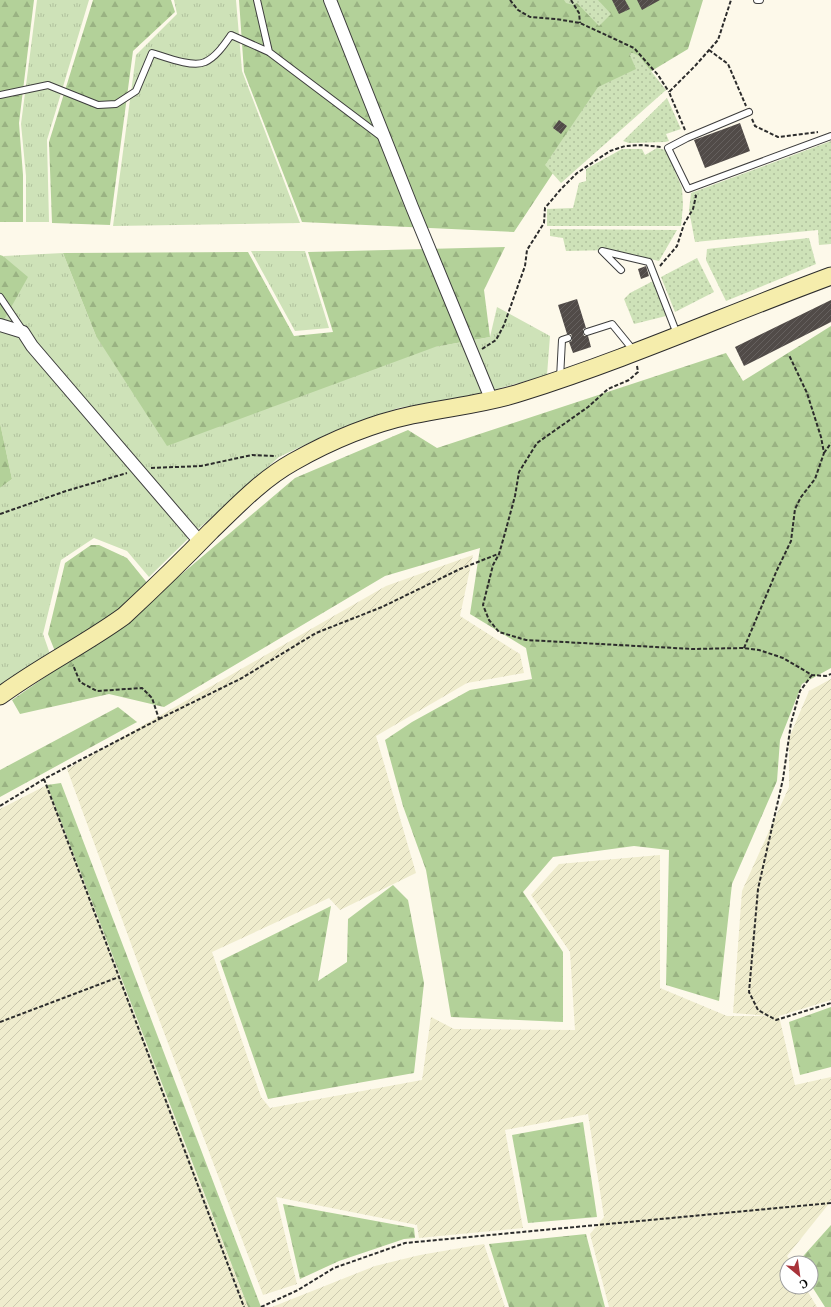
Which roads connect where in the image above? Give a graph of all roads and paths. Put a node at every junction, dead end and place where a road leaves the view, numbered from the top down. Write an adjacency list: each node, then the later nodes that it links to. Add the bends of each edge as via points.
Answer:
1 (257, 0): 10 (lane)
2 (330, 0): 17 (street)
3 (510, 0): 8 (path, via 518,10 530,17)
4 (571, 0): 8 (path, via 580,13)
5 (731, 0): 9 (path, via 718,40)
6 (757, 0): 7 (lane)
7 (760, 0)
8 (580, 23): 11 (path, via 634,48)
9 (709, 50): 11 (path); 13 (path, via 728,64)
10 (269, 52): 12 (lane, via 231,35 216,54 204,63 186,63 152,53 136,91 116,104 98,105 48,85); 17 (lane)
11 (669, 92): 16 (path)
12 (0, 95)
13 (749, 112): 14 (path, via 755,126 778,137); 16 (lane)
14 (824, 132)
15 (831, 136): 19 (lane)
16 (687, 138): 18 (lane)
17 (386, 140): 29 (street)
18 (668, 148): 19 (lane); 29 (path, via 641,145 625,146 610,151 577,173 561,189 545,208 544,223 527,250 525,266 496,340)
19 (688, 189): 21 (path, via 696,196 693,209 684,224 677,246)
20 (621, 270): 21 (lane, via 602,251 649,262)
21 (653, 273): 27 (lane)
22 (831, 276): 27 (street)
23 (0, 297): 25 (lane)
24 (0, 325): 25 (street)
25 (23, 332): 36 (street, via 32,346)
26 (587, 332): 30 (lane, via 612,324)
27 (677, 336): 30 (street)
28 (568, 338): 32 (lane, via 562,340)
29 (472, 353): 33 (street)
30 (636, 353): 32 (street); 37 (path, via 638,372 630,380 608,389 588,407 537,443 519,472)
31 (790, 355): 35 (path, via 807,393)
32 (559, 380): 33 (street)
33 (492, 401): 36 (street, via 411,415 381,423 321,447 272,476 238,504)
34 (831, 443): 35 (path)
35 (824, 453): 38 (path, via 815,479 795,509 791,541 776,570)
36 (200, 542): 39 (street, via 124,616)
37 (499, 554): 38 (path, via 493,565 483,605 489,620 499,632 526,640 693,649); 43 (path, via 460,569 382,607 316,633 242,678)
38 (744, 648): 41 (path, via 783,658)
39 (68, 652): 42 (street); 43 (path, via 80,682 97,691 142,688 152,698)
40 (831, 674): 41 (path)
41 (812, 675): 47 (path, via 800,691 791,723 783,779 758,889 749,992 758,1010 776,1020)
42 (0, 696)
43 (159, 719): 44 (path)
44 (44, 779): 45 (path); 46 (path)
45 (0, 806)
46 (119, 977): 48 (path); 50 (path)
47 (831, 1003)
48 (0, 1022)
49 (831, 1203): 51 (path, via 405,1244 334,1268 298,1290)
50 (244, 1307)
51 (261, 1307)

